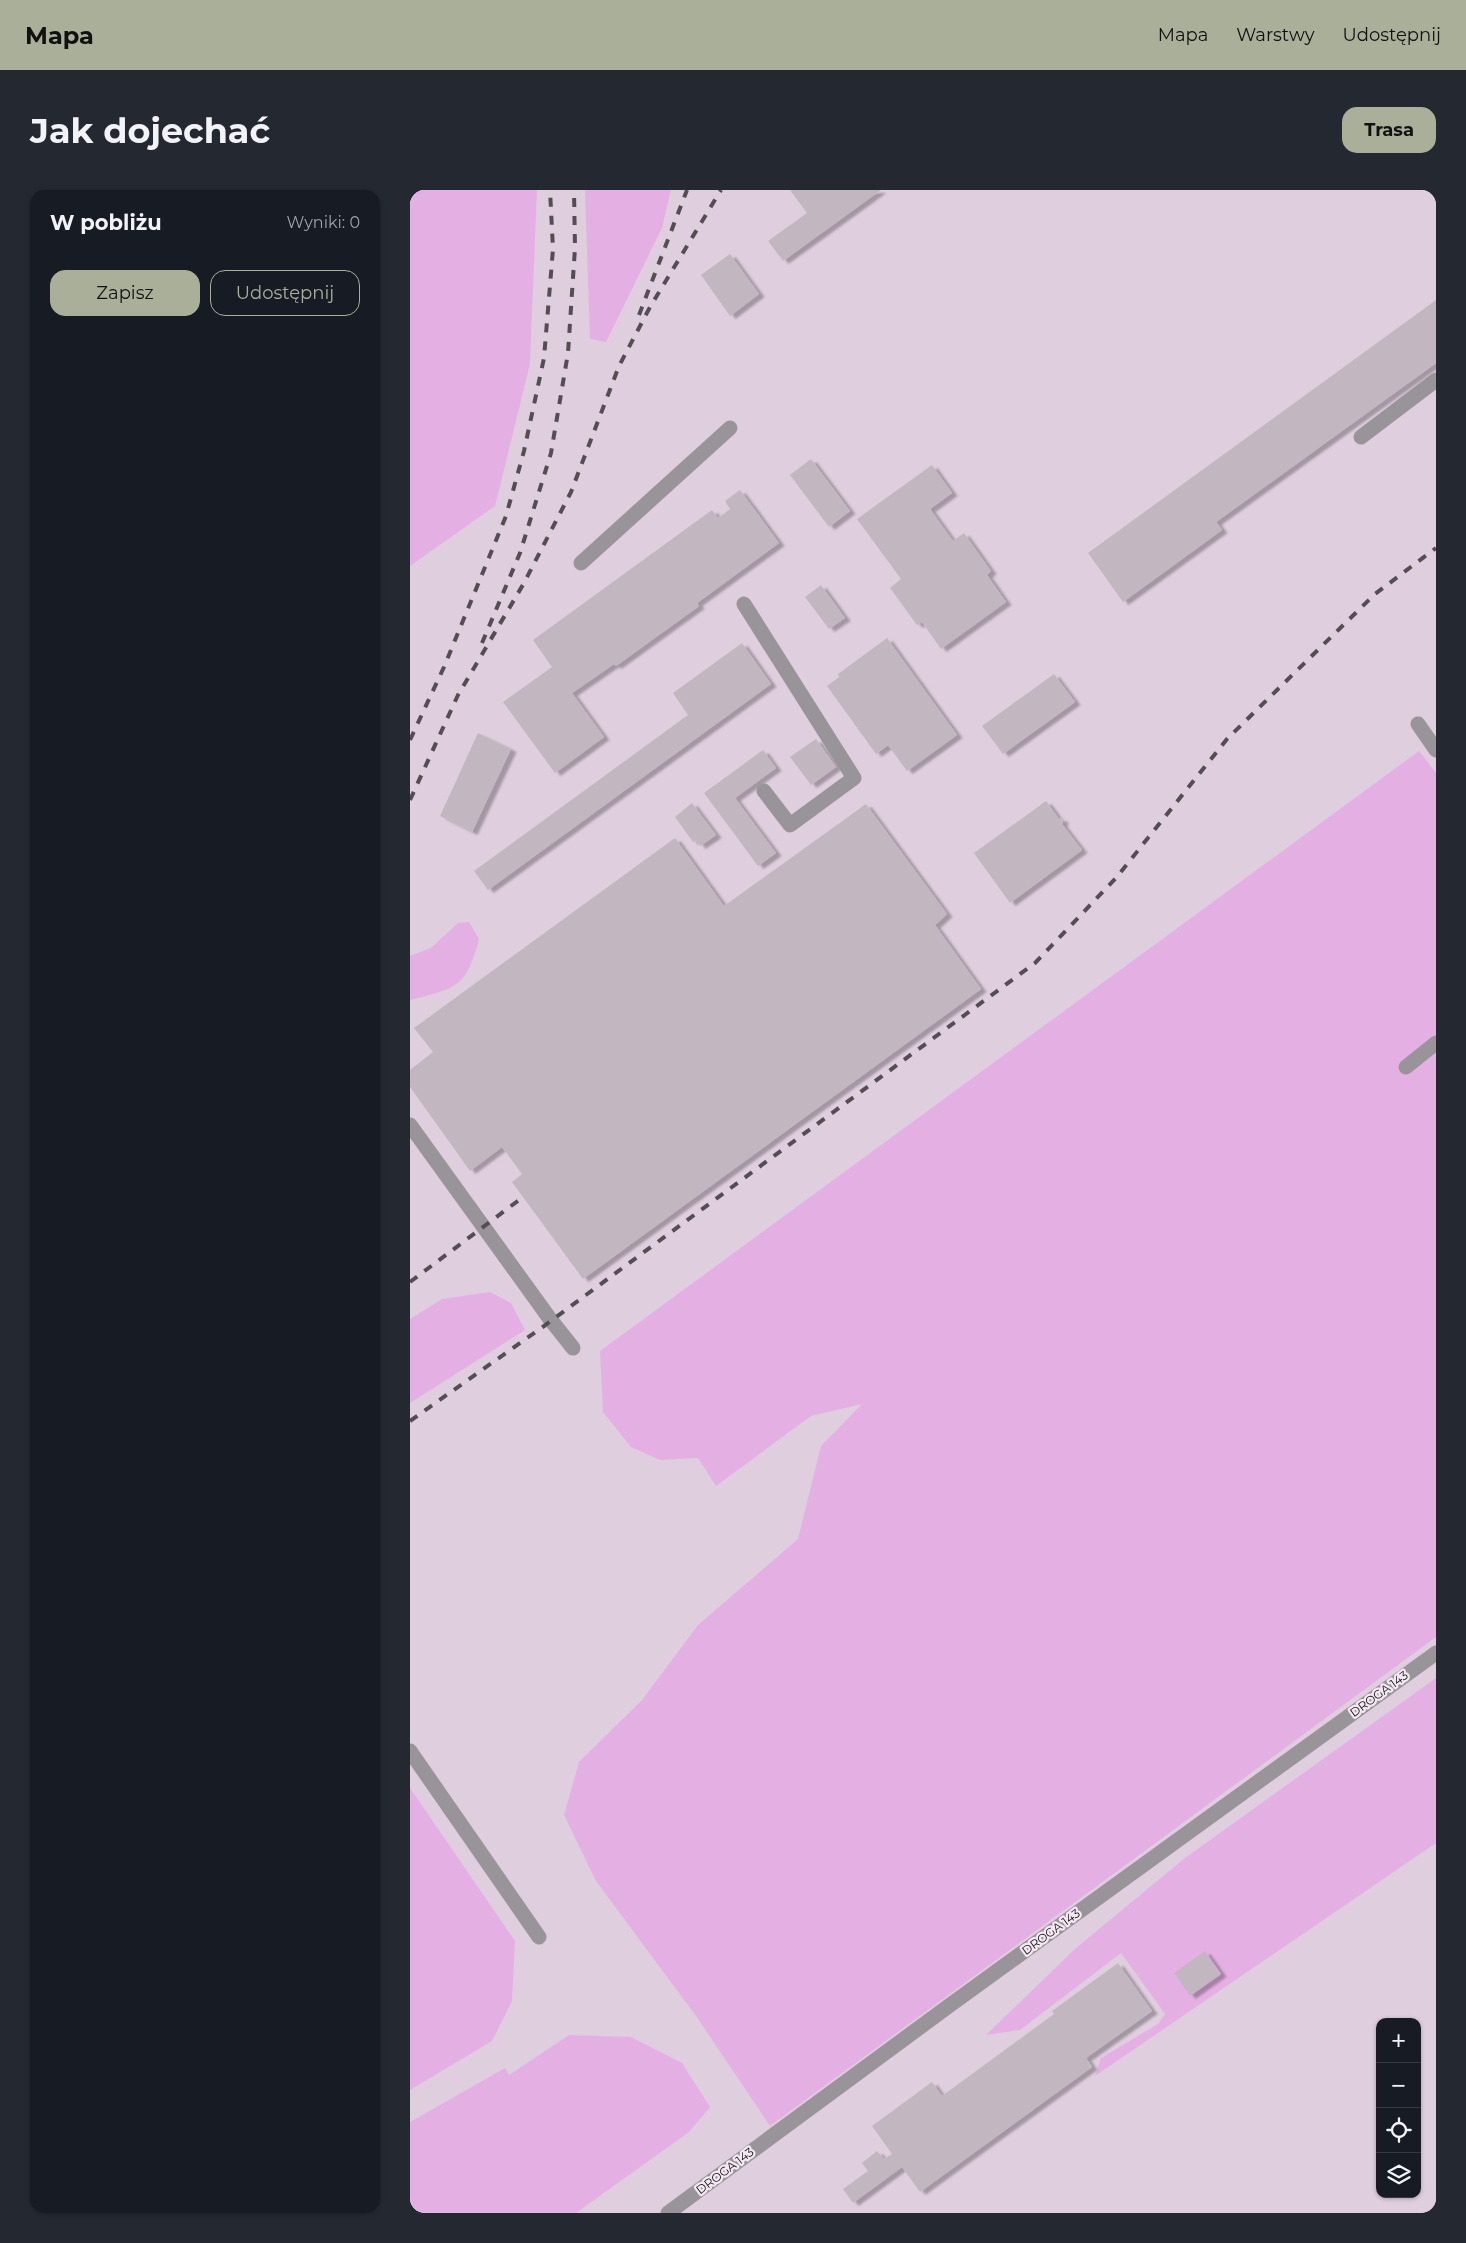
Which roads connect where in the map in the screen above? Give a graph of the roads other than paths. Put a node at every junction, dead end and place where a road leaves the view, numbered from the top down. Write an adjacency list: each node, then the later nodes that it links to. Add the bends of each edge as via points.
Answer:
1 (1436, 380): 3 (lane)
2 (730, 428): 4 (lane)
3 (1361, 437)
4 (581, 563)
5 (744, 604): 8 (lane, via 854,778 790,825)
6 (1418, 724): 7 (lane)
7 (1436, 750)
8 (764, 790)
9 (1436, 1043): 10 (lane)
10 (1406, 1067)
11 (410, 1126): 12 (lane)
12 (573, 1348)
13 (1436, 1653): 16 (lane, DROGA 143)
14 (410, 1751): 15 (lane)
15 (539, 1938)
16 (668, 2213)

